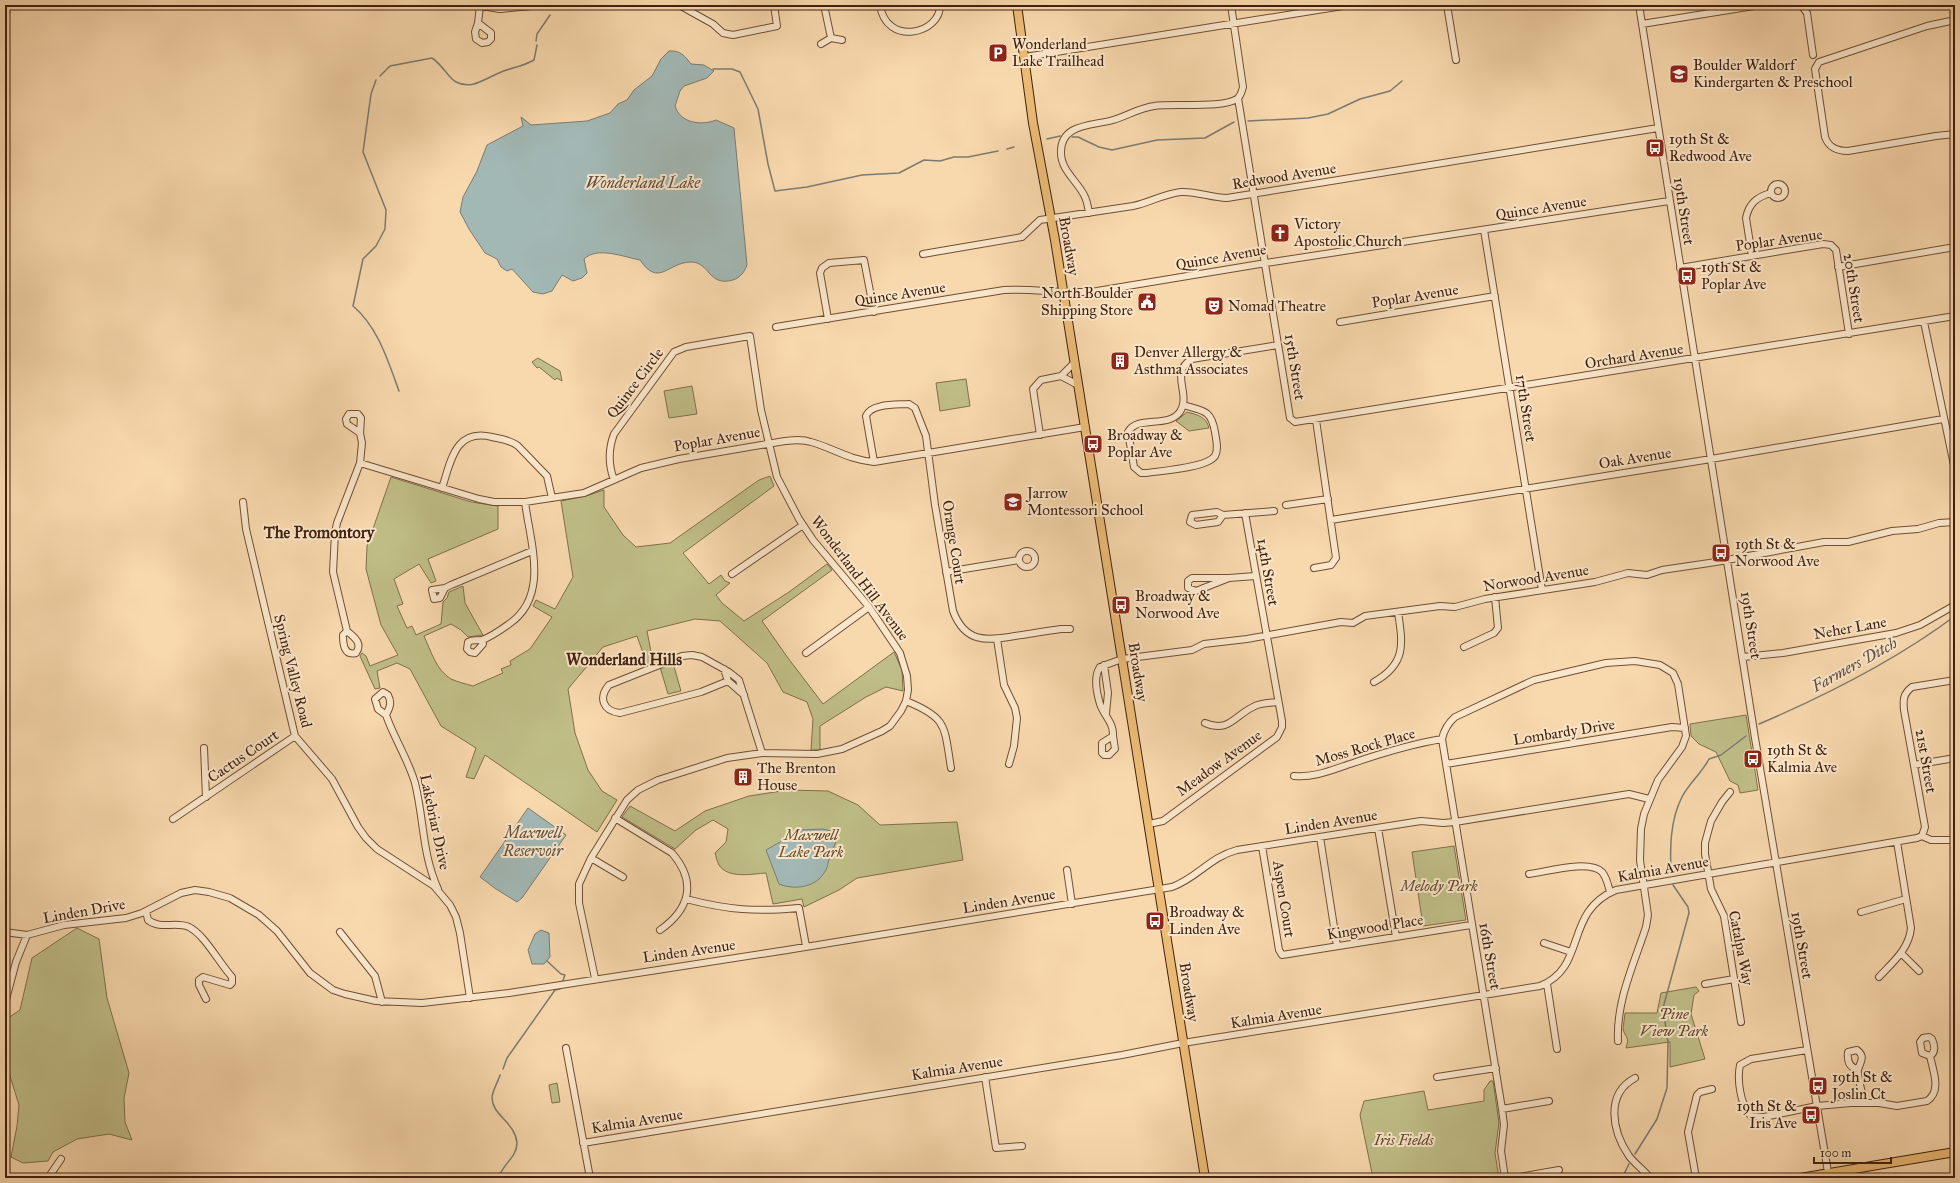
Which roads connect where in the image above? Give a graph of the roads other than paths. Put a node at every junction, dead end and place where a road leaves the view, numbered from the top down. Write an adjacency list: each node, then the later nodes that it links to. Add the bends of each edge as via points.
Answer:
1 (542, 5): 14 (street, via 500,9)
2 (679, 5): 3 (street, via 713,24 723,33 733,34 777,26)
3 (774, 5)
4 (824, 5): 19 (street)
5 (880, 5): 6 (street, via 881,14 888,25 899,31 926,28 938,17)
6 (940, 5)
7 (1016, 5): 23 (main road, Broadway)
8 (1231, 5): 17 (street, 15th Street)
9 (1349, 5): 17 (street)
10 (1447, 5): 24 (street)
11 (1639, 5): 18 (street, 19th Street)
12 (1760, 5): 18 (street)
13 (1801, 5): 22 (street, via 1807,13)
14 (478, 6): 16 (street)
15 (1955, 20): 27 (street, via 1824,61 1815,69 1826,137 1830,146 1840,151)
16 (478, 23)
17 (1234, 23): 23 (street); 25 (street, 15th Street, via 1243,87)
18 (1642, 24): 26 (street, 19th Street)
19 (831, 38): 20 (street); 21 (street)
20 (842, 40)
21 (821, 44)
22 (1813, 55)
23 (1025, 57): 32 (main road, Broadway, via 1033,123)
24 (1456, 60)
25 (1238, 98): 29 (street, 15th Street); 31 (street, via 1230,102 1197,106 1153,106 1114,120 1073,129 1063,140 1062,160 1084,195)
26 (1658, 128): 29 (street, Redwood Avenue); 30 (street, 19th Street)
27 (1955, 134)
28 (1771, 193): 37 (street, via 1756,199 1747,212)
29 (1254, 194): 31 (street, Redwood Avenue, via 1227,198 1180,192 1137,205); 38 (street, 15th Street)
30 (1669, 201): 33 (street, Quince Avenue); 40 (street, 19th Street)
31 (1089, 213): 32 (street, Redwood Avenue)
32 (1050, 219): 36 (street, Redwood Avenue, via 1036,223 1022,237); 41 (main road, Broadway)
33 (1484, 230): 38 (street, Quince Avenue); 42 (street, 17th Street)
34 (1834, 247): 37 (street, Poplar Avenue, via 1823,244); 39 (street, 20th Street)
35 (1955, 247): 39 (street)
36 (923, 254)
37 (1752, 256): 40 (street, Poplar Avenue)
38 (1266, 263): 41 (street, Quince Avenue, via 1097,291); 51 (street, 15th Street)
39 (1838, 267): 49 (street, 20th Street)
40 (1680, 268): 52 (street, 19th Street)
41 (1062, 291): 43 (street, Quince Avenue, via 1004,290); 53 (main road, Broadway)
42 (1495, 296): 46 (street, Poplar Avenue); 56 (street, 17th Street)
43 (874, 312): 45 (street, Quince Avenue); 45 (street, via 864,260 828,263 820,273)
44 (1955, 316): 47 (street, Orchard Avenue)
45 (828, 319): 48 (street, Quince Avenue)
46 (1340, 322)
47 (1924, 322): 49 (street, Orchard Avenue); 58 (street)
48 (776, 327)
49 (1849, 334): 52 (street, Orchard Avenue)
50 (750, 336): 63 (street, Wonderland Hill Avenue); 69 (street, Quince Circle, via 686,347 670,356 614,434 610,444 609,462)
51 (1278, 345): 57 (street, via 1186,362 1181,375); 59 (street, 15th Street, via 1290,418 1296,422)
52 (1695, 359): 56 (street, Orchard Avenue); 65 (street, 19th Street)
53 (1074, 363): 54 (street); 55 (main road, Broadway)
54 (1061, 376): 55 (street); 62 (street, via 1041,380 1033,389)
55 (1078, 386): 60 (main road, Broadway)
56 (1510, 389): 59 (street, Orchard Avenue); 71 (street, 17th Street)
57 (1183, 405): 57 (street, via 1206,412 1213,420 1217,445 1215,455 1206,463 1141,473 1134,467 1128,435 1131,427 1171,419 1180,412)
58 (1943, 419): 65 (street, Oak Avenue); 68 (street)
59 (1316, 420): 73 (street, 15th Street)
60 (1084, 427): 62 (street, Poplar Avenue); 105 (main road, Broadway)
61 (360, 433): 67 (street)
62 (1040, 435): 64 (street, Poplar Avenue)
63 (769, 444): 66 (street, Poplar Avenue, via 800,440 850,458); 69 (street, Poplar Avenue, via 679,459 641,468); 82 (street, Wonderland Hill Avenue, via 777,477)
64 (929, 454): 66 (street, Poplar Avenue); 66 (street, Orange Court, via 926,436 915,408 909,404 873,408 866,416); 87 (street, Orange Court)
65 (1711, 459): 71 (street, Oak Avenue); 85 (street, 19th Street)
66 (874, 462)
67 (360, 463): 70 (street, Poplar Avenue); 98 (street, via 335,533 333,572)
68 (1955, 470)
69 (614, 480): 72 (street, Poplar Avenue, via 584,493)
70 (442, 488): 72 (street, via 458,445 472,436 483,435 518,446 547,476); 75 (street, Poplar Avenue, via 494,502)
71 (1525, 489): 80 (street, Oak Avenue); 92 (street, 17th Street)
72 (552, 498): 75 (street, Poplar Avenue)
73 (1328, 499): 76 (street); 80 (street, 15th Street)
74 (243, 502): 118 (street, Spring Valley Road, via 246,529)
75 (525, 502): 83 (street)
76 (1286, 505)
77 (1274, 511): 78 (street)
78 (1245, 513): 79 (street); 89 (street, 14th Street)
79 (1223, 515): 79 (street, via 1218,522 1196,525 1190,522 1190,518 1196,514 1217,512)
80 (1331, 520): 86 (street, 15th Street, via 1335,562 1332,565)
81 (1955, 522): 85 (street, Norwood Avenue, via 1892,531 1848,542 1824,542)
82 (803, 525): 88 (street); 95 (street, Wonderland Hill Avenue)
83 (532, 551): 91 (street); 101 (street, via 535,572 528,602 516,618)
84 (1019, 560): 87 (street)
85 (1727, 560): 92 (street, Norwood Avenue, via 1662,570 1647,575 1628,573 1595,582); 104 (street, 19th Street)
86 (1314, 568)
87 (946, 572): 100 (street, Orange Court, via 956,620 965,631 983,639)
88 (732, 574)
89 (1255, 576): 90 (street); 99 (street, 14th Street)
90 (1229, 578): 90 (street, via 1196,591 1188,588 1188,581 1192,578)
91 (445, 588)
92 (1542, 590): 93 (street, Norwood Avenue)
93 (1495, 597): 96 (street, Norwood Avenue, via 1455,607 1440,606); 102 (street, via 1498,628 1494,633)
94 (1955, 605): 104 (street, Neher Lane, via 1920,625 1896,633 1783,653)
95 (869, 607): 103 (street); 112 (street, Wonderland Hill Avenue, via 900,653 905,666 908,690)
96 (1398, 612): 99 (street, Norwood Avenue, via 1365,616 1353,623 1341,622); 110 (street, via 1402,640 1399,657 1390,671)
97 (1070, 629): 100 (street)
98 (347, 630)
99 (1266, 635): 105 (street, Norwood Avenue, via 1204,644 1192,650); 113 (street, Meadow Avenue)
100 (997, 639): 124 (street, via 1004,685 1017,718)
101 (482, 640)
102 (1464, 647)
103 (806, 652)
104 (1743, 657): 143 (street, 19th Street)
105 (1122, 659): 106 (street, Norwood Avenue); 135 (main road, Broadway)
106 (1104, 665): 114 (street, via 1108,693); 114 (street, via 1100,667 1096,676 1100,705)
107 (724, 669): 109 (street); 109 (street, via 702,657 682,656 609,685 603,692 603,698 608,710 620,713 702,692); 111 (street, via 739,680)
108 (1955, 680): 126 (street, 21st Street, via 1912,687 1903,699)
109 (728, 681): 111 (street)
110 (1374, 682)
111 (744, 695): 122 (street)
112 (906, 701): 122 (street, Wonderland Hill Avenue, via 890,726 842,749 817,754); 127 (street, via 928,710 941,722)
113 (1278, 702): 116 (street, via 1254,706 1228,725 1215,728); 135 (street, Meadow Avenue, via 1282,727 1277,737 1163,821)
114 (1106, 714): 119 (street, via 1112,726)
115 (386, 715): 150 (street, Lakebriar Drive, via 411,771 427,860)
116 (1205, 723)
117 (1685, 728): 120 (street, via 1678,684 1673,673 1660,665 1626,661 1606,663 1534,680 1455,718 1446,727); 125 (street, Lombardy Drive); 131 (street, via 1686,736 1682,747 1658,780)
118 (295, 736): 130 (street, Cactus Court); 150 (street, Spring Valley Road, via 332,779 366,838 377,849)
119 (1113, 736)
120 (1442, 739): 125 (street, 16th Street); 128 (street, Moss Rock Place, via 1384,753 1320,774)
121 (204, 748): 130 (street, Cactus Court)
122 (762, 753): 132 (street, Wonderland Hill Avenue, via 727,758 648,784 627,800)
123 (1955, 758): 126 (street)
124 (1009, 764)
125 (1446, 764): 134 (street, 16th Street)
126 (1914, 764): 137 (street, 21st Street, via 1925,827)
127 (951, 768)
128 (1294, 776)
129 (1730, 792): 146 (street, Catalpa Way, via 1716,810 1707,832 1705,854)
130 (206, 797): 133 (street, Cactus Court)
131 (1649, 799): 134 (street, Linden Avenue, via 1630,794); 148 (street, via 1644,814 1640,845)
132 (615, 818): 142 (street, Wonderland Hill Avenue); 152 (street, via 664,848 679,861 687,882)
133 (173, 819)
134 (1455, 822): 136 (street, Linden Avenue, via 1421,822); 157 (street, 16th Street)
135 (1149, 824): 149 (main road, Broadway)
136 (1378, 828): 138 (street, Linden Avenue); 162 (street)
137 (1922, 836): 139 (street, via 1931,840); 140 (street, Kalmia Avenue)
138 (1320, 838): 141 (street, Linden Avenue); 165 (street)
139 (1955, 840)
140 (1897, 842): 143 (street, Kalmia Avenue); 153 (street)
141 (1262, 846): 149 (street, Linden Avenue, via 1221,855 1187,881); 168 (street, Aspen Court, via 1279,950)
142 (591, 858): 147 (street); 171 (street, Wonderland Hill Avenue, via 583,872 578,893)
143 (1776, 863): 146 (street, Kalmia Avenue); 186 (street, 19th Street)
144 (1067, 870): 154 (street)
145 (1529, 874): 151 (street, via 1589,866 1602,872)
146 (1708, 874): 148 (street, Kalmia Avenue); 172 (street, Catalpa Way, via 1713,896 1724,916)
147 (623, 877)
148 (1643, 885): 151 (street, Kalmia Avenue); 182 (street, via 1648,915 1621,1001)
149 (1158, 889): 154 (street, Linden Avenue); 183 (main road, Broadway)
150 (438, 890): 177 (street, Spring Valley Road, via 456,917)
151 (1610, 892): 166 (street, Kalmia Avenue, via 1587,911)
152 (686, 899): 158 (street, via 676,916); 164 (street, via 733,910 799,908)
153 (1906, 899): 156 (street); 167 (street, via 1911,928 1907,945)
154 (1072, 904): 164 (street, Linden Avenue)
155 (146, 911): 161 (street, Linden Drive, via 126,918 70,924); 176 (street, Linden Drive, via 172,896 190,891 209,892 230,898 268,922 321,983); 178 (street, via 148,920 154,925 184,926 195,931 232,977 230,985 203,977 199,980)
156 (1861, 912)
157 (1471, 925): 162 (street, Kingwood Place); 175 (street, 16th Street)
158 (660, 930)
159 (5, 932): 161 (street, Linden Drive)
160 (340, 932): 179 (street, via 375,976)
161 (27, 935): 180 (street, via 16,962)
162 (1396, 937): 165 (street, Kingwood Place)
163 (1544, 943): 166 (street)
164 (806, 946): 171 (street, Linden Avenue)
165 (1337, 946): 168 (street, Kingwood Place)
166 (1571, 952): 173 (street, Kalmia Avenue, via 1562,972)
167 (1901, 953): 169 (street); 170 (street)
168 (1282, 955)
169 (1919, 971)
170 (1879, 976)
171 (594, 978): 177 (street, Linden Avenue)
172 (1734, 979): 174 (street); 181 (street, Catalpa Way)
173 (1547, 984): 175 (street, Kalmia Avenue); 185 (street)
174 (1705, 984)
175 (1484, 996): 183 (street, Kalmia Avenue); 188 (street, 16th Street)
176 (362, 998): 179 (street, Linden Avenue)
177 (470, 998): 179 (street, Linden Avenue, via 422,1003)
178 (206, 999)
179 (382, 1002)
180 (5, 1003)
181 (1741, 1022)
182 (1618, 1041)
183 (1183, 1043): 190 (street, Kalmia Avenue); 206 (main road, Broadway)
184 (566, 1048): 198 (street)
185 (1557, 1049)
186 (1808, 1050): 196 (street, 19th Street); 196 (street, via 1751,1059 1740,1065 1743,1103 1750,1116 1764,1117)
187 (1930, 1056): 195 (street, via 1936,1090 1927,1101 1902,1106)
188 (1496, 1068): 191 (street); 197 (street, 16th Street)
189 (1858, 1070): 195 (street)
190 (985, 1077): 198 (street, Kalmia Avenue); 199 (street, via 996,1148)
191 (1437, 1077)
192 (1635, 1078): 209 (street, via 1624,1085 1616,1099 1617,1128 1630,1156)
193 (1712, 1089): 210 (street, via 1697,1095 1688,1127)
194 (1549, 1101): 197 (street)
195 (1864, 1102): 196 (street)
196 (1817, 1106): 203 (street, 19th Street)
197 (1502, 1109): 207 (street, 16th Street)
198 (583, 1143): 205 (street)
199 (1022, 1146)
200 (1955, 1152): 203 (main road)
201 (61, 1159): 204 (street)
202 (1559, 1170): 208 (street)
203 (1828, 1176): 211 (main road)
204 (48, 1178)
205 (590, 1178)
206 (1205, 1178)
207 (1505, 1178)
208 (1513, 1178)
209 (1650, 1178)
210 (1696, 1178)
211 (1800, 1178)

